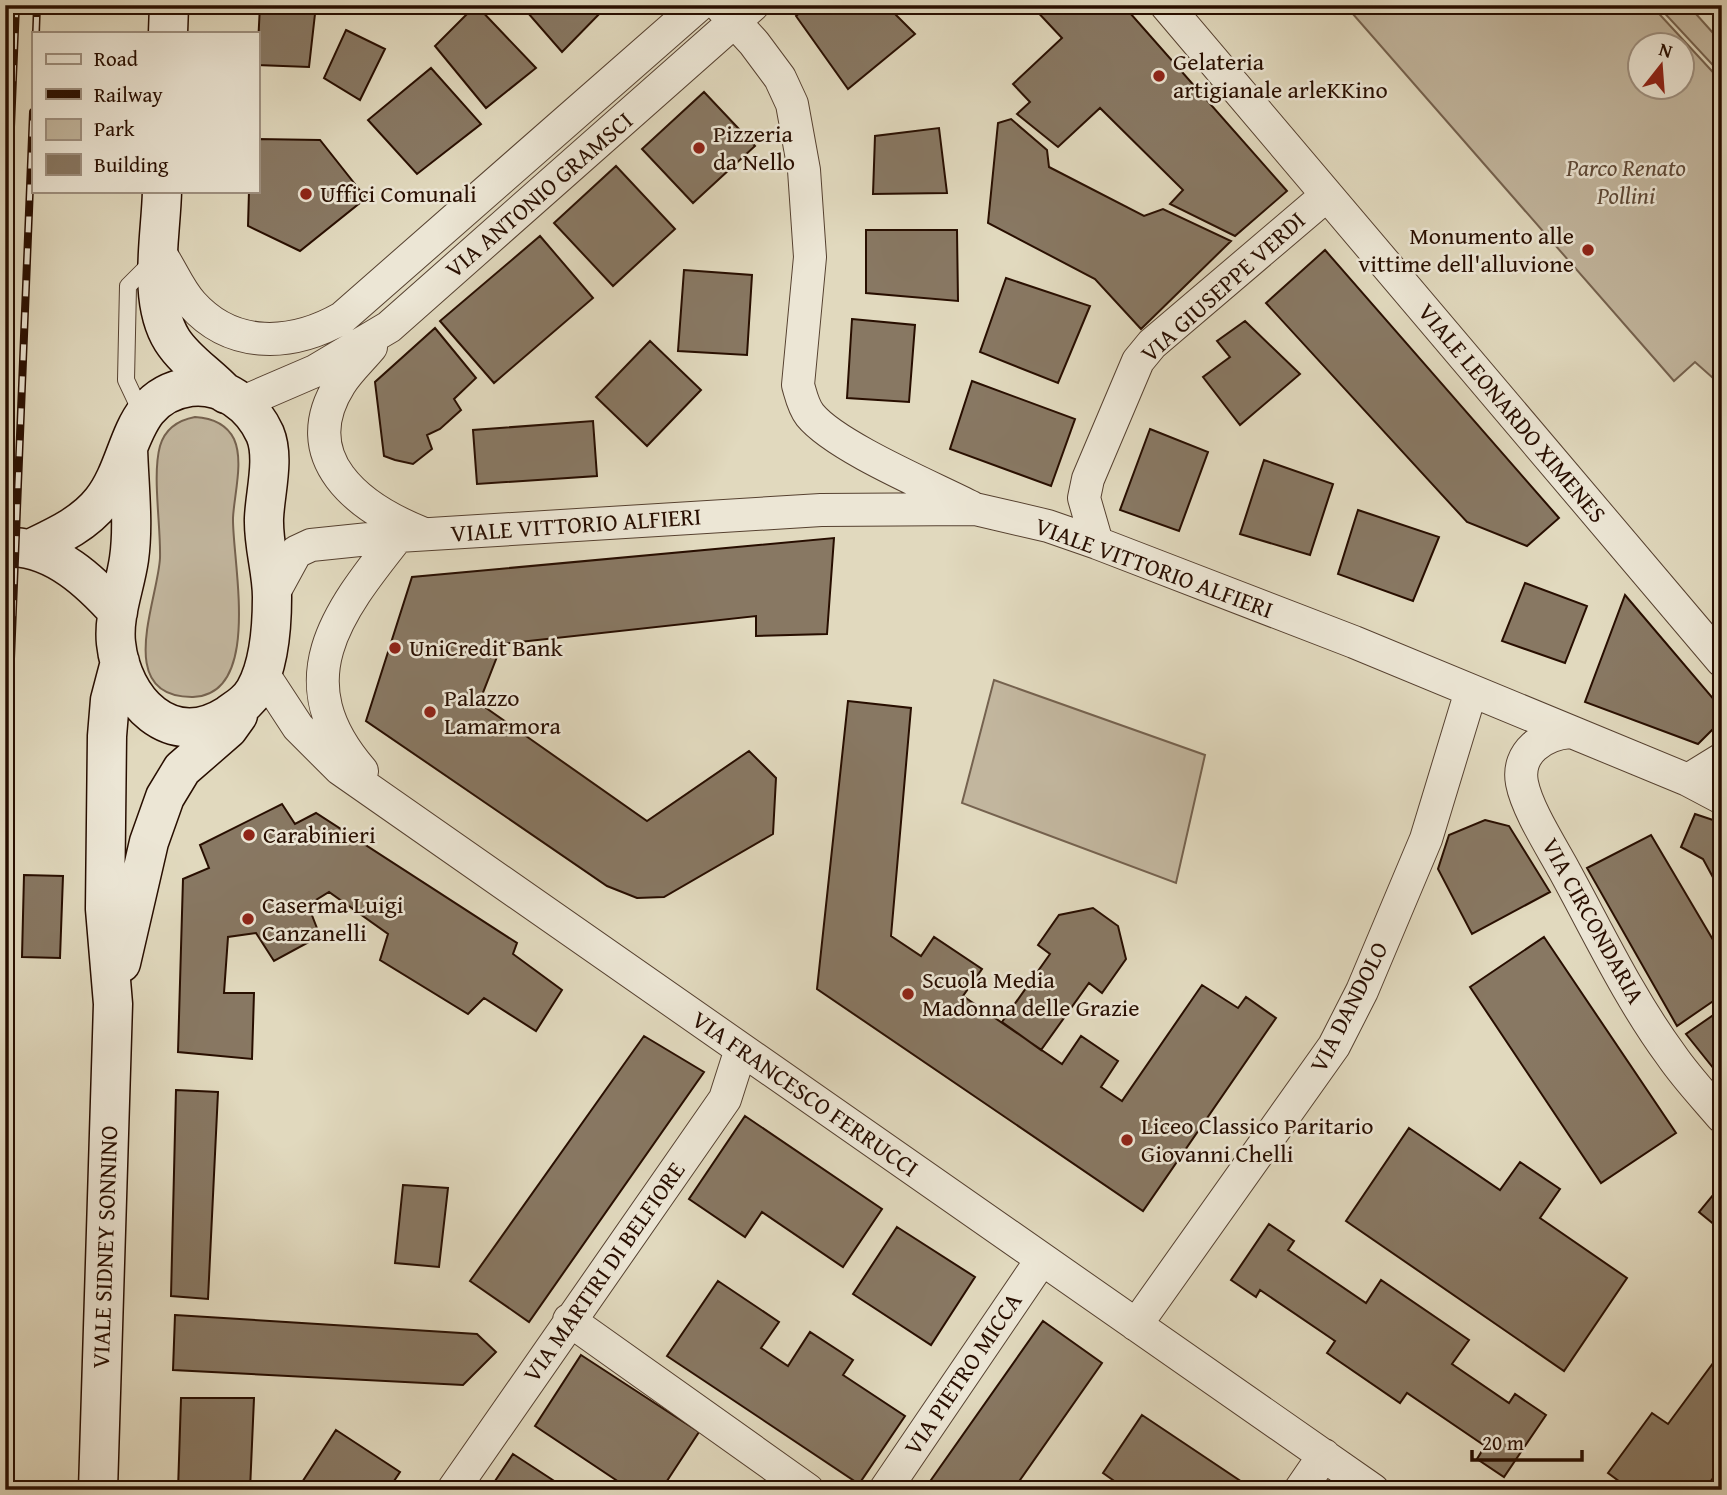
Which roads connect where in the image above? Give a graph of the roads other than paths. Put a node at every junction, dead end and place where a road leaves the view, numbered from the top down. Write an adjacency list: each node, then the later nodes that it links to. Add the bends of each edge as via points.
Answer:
1 (169, 5): 5 (street)
2 (699, 5): 9 (street, VIA ANTONIO GRAMSCI)
3 (1166, 5): 7 (street, VIALE LEONARDO XIMENES)
4 (736, 11): 10 (street, VIA ANTONIO GRAMSCI); 14 (street, via 792,104 810,257 798,385 803,401 810,415 837,438)
5 (168, 32)
6 (162, 192): 8 (street)
7 (1327, 195): 16 (street, VIA GIUSEPPE VERDI, via 1152,344 1138,361 1088,479 1084,498); 20 (street, VIALE LEONARDO XIMENES)
8 (160, 253): 9 (street, VIA ANTONIO GRAMSCI, via 191,303 227,331 250,338 317,332); 12 (street, via 158,304 172,340 191,363); 13 (lane, via 128,286 126,380)
9 (363, 299): 11 (street, VIA ANTONIO GRAMSCI)
10 (389, 327): 11 (street, VIA ANTONIO GRAMSCI); 15 (street, VIALE VITTORIO ALFIERI, via 340,384 325,427 324,450 339,478 367,506)
11 (315, 371): 12 (street, VIA ANTONIO GRAMSCI)
12 (235, 398): 13 (street, via 194,387 164,393); 18 (street, via 256,417 266,438 264,521)
13 (135, 431): 17 (street, via 102,501 68,531); 19 (street, via 130,557)
14 (975, 509): 15 (street, VIALE VITTORIO ALFIERI, via 821,510); 16 (street, VIALE VITTORIO ALFIERI)
15 (412, 535): 18 (street, VIALE VITTORIO ALFIERI, via 311,545 296,552); 28 (street, via 356,589 321,675 322,698 341,746)
16 (1097, 543): 23 (street, VIALE VITTORIO ALFIERI)
17 (19, 547): 19 (street, via 79,573)
18 (272, 596): 22 (street)
19 (118, 612): 21 (street)
20 (1722, 661)
21 (120, 662): 22 (street, via 140,704 160,722 183,728 221,719); 29 (street, VIALE SIDNEY SONNINO, via 107,736 105,909)
22 (255, 687): 28 (street, VIA FRANCESCO FERRUCCI, via 278,701 312,744 340,769); 29 (street, VIALE SIDNEY SONNINO, via 228,729 182,768 164,797 149,842)
23 (1471, 691): 24 (street, VIALE VITTORIO ALFIERI); 34 (street, VIA DANDOLO, via 1426,839 1334,1046)
24 (1570, 732): 26 (street, VIALE VITTORIO ALFIERI); 31 (street, VIA CIRCONDARIA, via 1545,737 1534,745 1522,769 1522,783 1646,1018)
25 (1722, 759): 26 (street)
26 (1688, 780): 27 (street, VIALE VITTORIO ALFIERI)
27 (1722, 798)
28 (393, 806): 30 (street, VIA FRANCESCO FERRUCCI)
29 (113, 1004): 36 (street, VIALE SIDNEY SONNINO)
30 (741, 1049): 32 (street, VIA FRANCESCO FERRUCCI); 33 (street, VIA MARTIRI DI BELFIORE, via 725,1099)
31 (1722, 1117)
32 (1042, 1259): 34 (street, VIA FRANCESCO FERRUCCI); 39 (street, VIA PIETRO MICCA)
33 (569, 1320): 37 (street, VIA MARTIRI DI BELFIORE); 38 (street)
34 (1136, 1325): 35 (street, VIA FRANCESCO FERRUCCI)
35 (1324, 1455): 40 (street); 41 (street, VIA FRANCESCO FERRUCCI)
36 (98, 1490)
37 (453, 1490)
38 (808, 1490)
39 (885, 1490)
40 (1300, 1490)
41 (1373, 1490)

